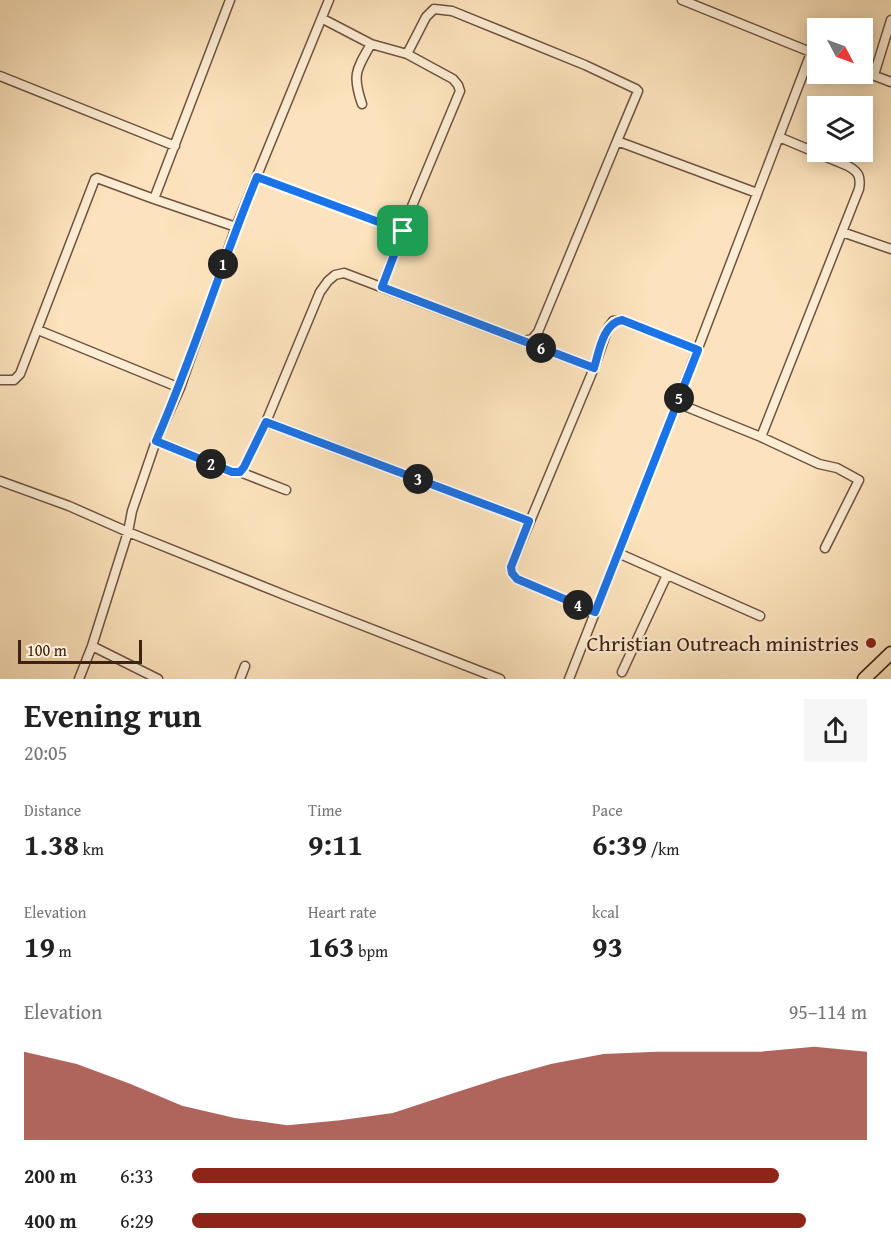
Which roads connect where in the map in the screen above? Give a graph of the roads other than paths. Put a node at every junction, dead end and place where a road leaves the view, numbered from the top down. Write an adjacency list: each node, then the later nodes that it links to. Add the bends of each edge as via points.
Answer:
1 (230, 0): 16 (street)
2 (329, 0): 4 (street)
3 (682, 0): 7 (street)
4 (323, 19): 6 (street); 17 (street)
5 (891, 20): 10 (street)
6 (371, 44): 8 (street); 13 (street, via 355,80)
7 (807, 51)
8 (407, 54): 15 (street, via 434,9 452,11 575,61 638,91); 21 (street, via 453,79 460,92)
9 (807, 71): 14 (street)
10 (874, 75): 12 (street)
11 (0, 76): 16 (street)
12 (891, 82)
13 (362, 104)
14 (779, 137): 18 (street); 22 (street, via 857,171 861,178 859,189)
15 (617, 141): 18 (street); 26 (street, via 538,332)
16 (175, 146): 19 (street)
17 (257, 177): 20 (street); 21 (street)
18 (757, 193): 27 (street)
19 (154, 199): 20 (street); 25 (street, via 95,179)
20 (236, 227): 30 (street)
21 (403, 231): 24 (street)
22 (842, 232): 23 (street); 33 (street)
23 (891, 249)
24 (382, 287): 26 (street); 32 (street, via 344,273 328,281)
25 (38, 330): 29 (street, via 16,378); 30 (street)
26 (523, 341): 28 (street)
27 (698, 350): 28 (street, via 622,320 614,321); 31 (street)
28 (594, 368): 38 (street)
29 (0, 380)
30 (180, 388): 34 (street)
31 (678, 403): 33 (street); 41 (street)
32 (266, 422): 35 (street); 38 (street)
33 (761, 437): 40 (street, via 859,480)
34 (156, 441): 35 (street); 39 (street)
35 (240, 472): 37 (street)
36 (0, 480): 39 (street)
37 (286, 490)
38 (529, 521): 43 (street, via 512,573 517,579)
39 (128, 532): 45 (street); 52 (street)
40 (825, 548)
41 (618, 553): 42 (street); 43 (street)
42 (667, 575): 44 (street); 48 (street)
43 (595, 612): 53 (street)
44 (760, 616)
45 (92, 646): 49 (street); 50 (street)
46 (889, 658): 54 (highway)
47 (245, 666): 51 (street)
48 (622, 672)
49 (78, 679)
50 (158, 679)
51 (240, 679)
52 (500, 679)
53 (569, 679)
54 (864, 679)

